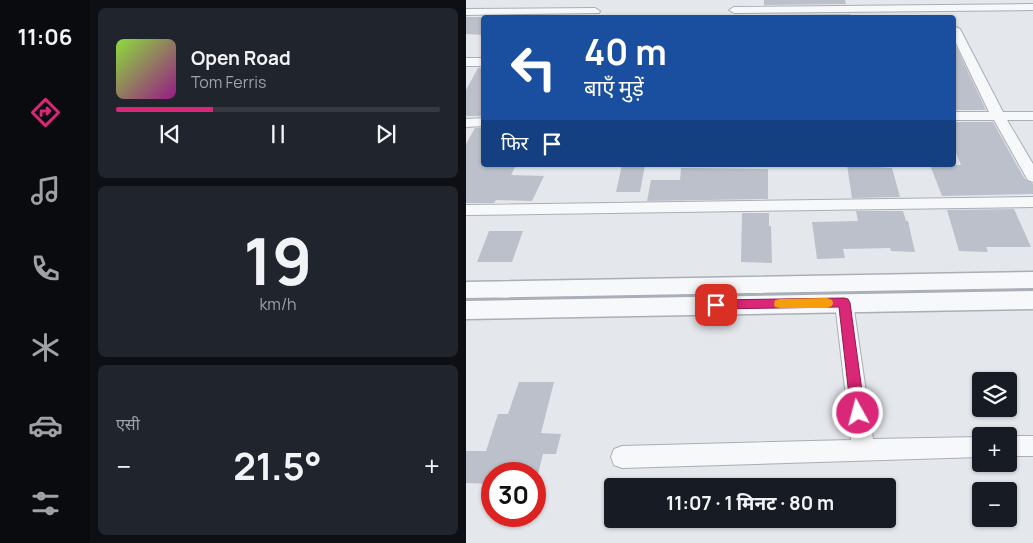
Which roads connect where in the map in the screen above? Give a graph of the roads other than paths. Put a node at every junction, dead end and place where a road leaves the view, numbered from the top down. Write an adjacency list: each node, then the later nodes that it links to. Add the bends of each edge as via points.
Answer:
1 (1033, 7): 2 (street)
2 (943, 9): 3 (street)
3 (734, 10)
4 (595, 11): 5 (street)
5 (466, 12)
6 (956, 33): 8 (street)
7 (956, 56): 8 (street)
8 (967, 56): 12 (street)
9 (466, 62): 10 (street)
10 (481, 62)
11 (956, 116): 12 (street)
12 (998, 116): 13 (street); 16 (street)
13 (1033, 116)
14 (481, 122): 15 (street)
15 (466, 123)
16 (1033, 177)
17 (1033, 202): 18 (street)
18 (466, 210)
19 (1033, 280): 21 (street)
20 (466, 290): 21 (street)
21 (626, 296): 23 (street); 24 (street)
22 (1033, 300): 23 (street)
23 (844, 303): 28 (street)
24 (466, 310)
25 (1017, 446): 26 (street)
26 (1033, 446)
27 (972, 447): 28 (street)
28 (863, 449): 29 (street)
29 (622, 457)

